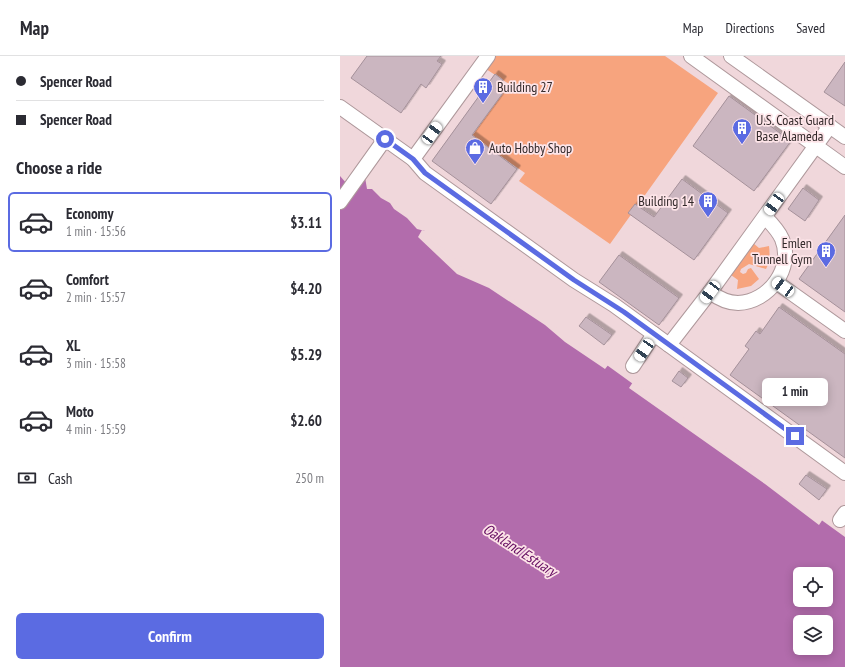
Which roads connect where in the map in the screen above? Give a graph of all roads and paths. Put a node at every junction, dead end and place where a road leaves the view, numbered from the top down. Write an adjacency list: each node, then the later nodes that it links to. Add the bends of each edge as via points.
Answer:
1 (488, 56): 9 (street)
2 (691, 56): 8 (street)
3 (731, 56): 5 (street)
4 (340, 107): 7 (street)
5 (830, 126): 6 (street); 8 (street)
6 (845, 137)
7 (385, 139): 9 (street); 11 (street)
8 (816, 146): 10 (street); 12 (street)
9 (413, 159): 16 (street, via 425,173)
10 (845, 167)
11 (340, 202)
12 (765, 217): 13 (street, via 782,239 785,254 783,268); 14 (street)
13 (776, 282): 14 (street, via 765,294 752,301 737,303 722,300); 15 (street)
14 (710, 292): 17 (street)
15 (845, 331)
16 (654, 334): 17 (street); 18 (street)
17 (670, 345): 19 (street)
18 (633, 366)
19 (845, 473)

